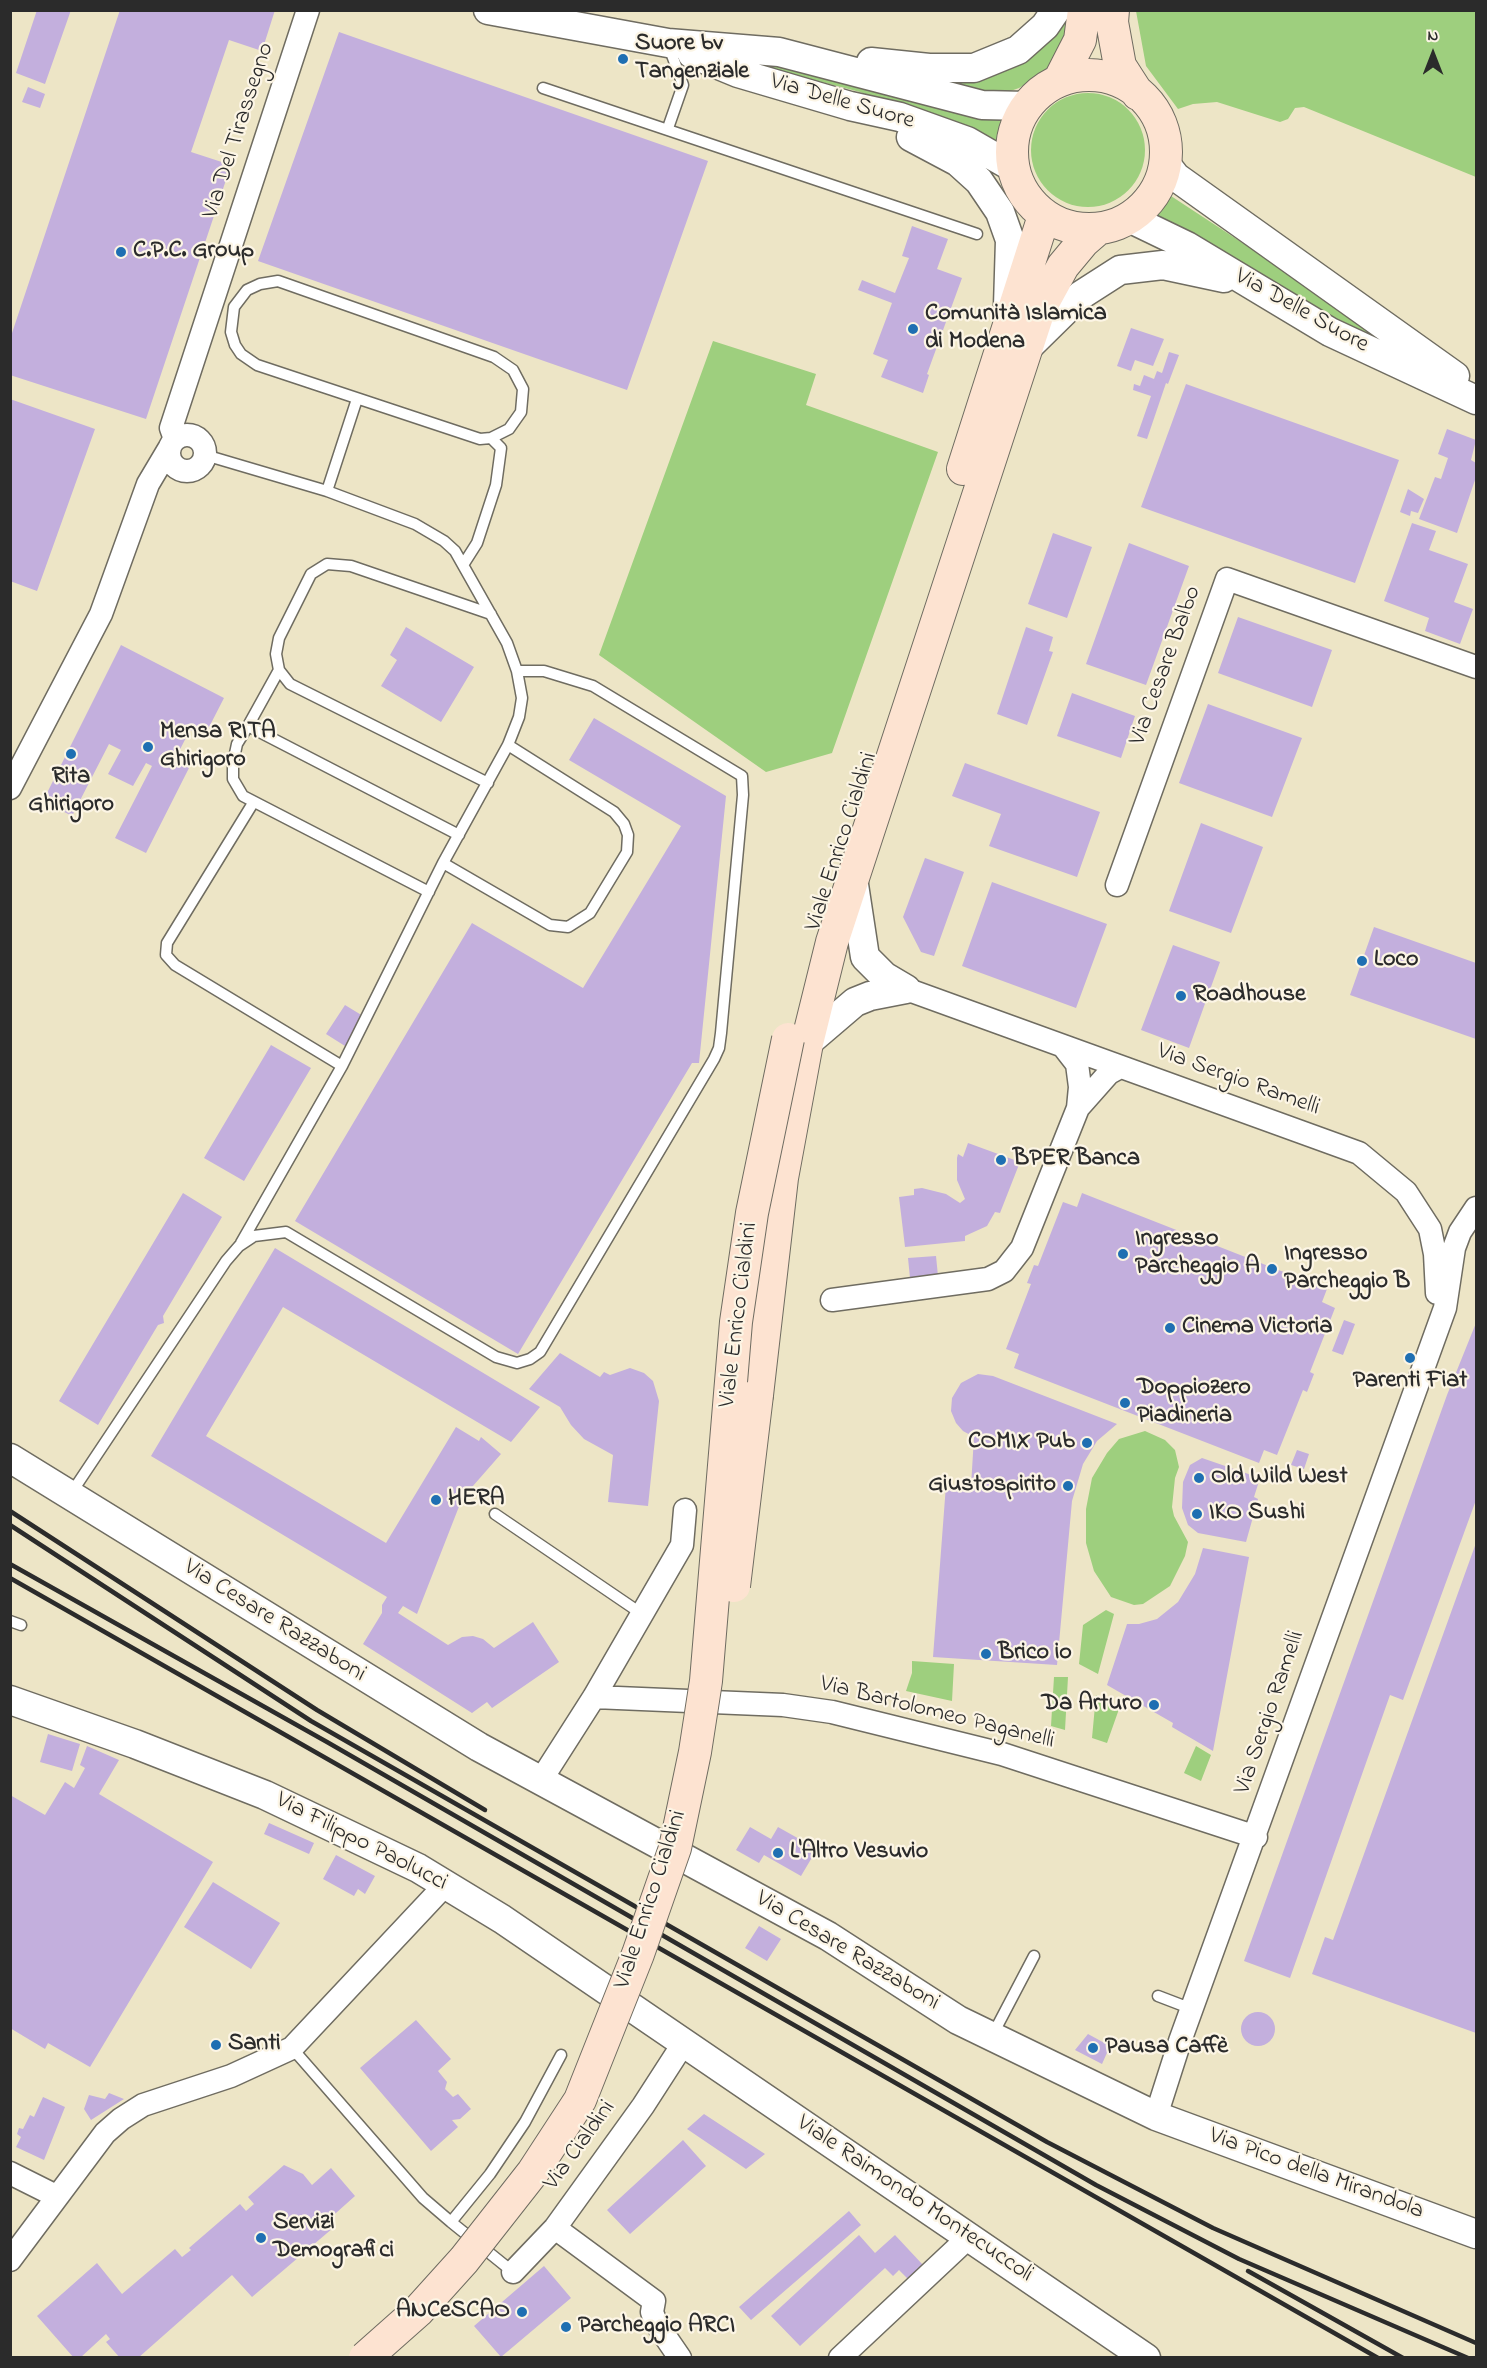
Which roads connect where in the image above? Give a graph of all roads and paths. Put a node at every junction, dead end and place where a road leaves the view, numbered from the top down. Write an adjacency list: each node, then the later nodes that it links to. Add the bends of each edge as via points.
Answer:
1 (308, 10): 26 (street, Via Del Tirassegno, via 171,428)
2 (488, 10): 6 (street, Via Delle Suore)
3 (1056, 10): 7 (street, via 1045,26 1018,50 974,68 928,68)
4 (1084, 10): 8 (main road, via 1080,40)
5 (1113, 10): 10 (main road, via 1120,66)
6 (668, 44): 7 (street, Via Delle Suore); 11 (street, Via Delle Suore, via 738,73); 13 (lane, via 683,85)
7 (779, 52): 12 (street, Via Delle Suore, via 982,105)
8 (1059, 81): 10 (main road, via 1100,76 1120,82); 12 (main road)
9 (543, 88): 13 (lane)
10 (1138, 94): 14 (main road, via 1154,111 1163,132)
11 (850, 106): 15 (street, Via Delle Suore, via 900,117 967,141); 21 (street, via 958,162 979,181 1000,212 1010,240)
12 (1027, 106): 15 (main road, via 1014,133)
13 (668, 128): 19 (lane)
14 (1165, 164): 17 (main road, via 1153,195); 22 (street, Via Delle Suore, via 1176,177)
15 (1014, 168): 16 (main road, via 1018,184)
16 (1044, 216): 18 (main road, via 1070,227); 21 (main road, Viale Enrico Cialdini)
17 (1129, 218): 18 (main road); 20 (street, Via Delle Suore, via 1186,246)
18 (1098, 229): 21 (main road, Viale Enrico Cialdini, via 1063,266 1039,310)
19 (977, 234)
20 (1250, 285): 21 (street, via 1163,266 1120,270); 24 (street, Via Delle Suore, via 1330,332)
21 (1015, 342): 43 (main road, Viale Enrico Cialdini); 47 (main road, Viale Enrico Cialdini, via 813,934)
22 (1476, 391)
23 (357, 399): 25 (lane, via 465,436); 25 (lane, via 257,365 241,354 231,332 234,307 247,290 260,284 285,283 494,357 513,370 523,389 521,412 509,429); 30 (lane)
24 (1476, 400)
25 (491, 438): 31 (lane, via 501,448 496,485 477,543)
26 (172, 443): 27 (street, via 186,435 198,439); 28 (street, via 170,462); 29 (street)
27 (205, 455): 28 (street, via 196,469); 30 (lane)
28 (179, 470): 29 (street)
29 (148, 484): 39 (street, via 101,614)
30 (327, 491): 31 (lane, via 432,532 455,550)
31 (464, 565): 32 (lane)
32 (491, 614): 34 (lane, via 351,566 327,564 311,574 279,638); 35 (lane)
33 (1476, 667): 44 (street, Via Cesare Balbo, via 1227,579)
34 (279, 670): 36 (lane); 38 (lane, via 290,684)
35 (517, 670): 37 (lane, via 522,698); 54 (lane, via 544,671 593,686 742,776 721,1033 714,1059 540,1352 530,1359 518,1363 496,1357 286,1232 254,1236)
36 (248, 726): 40 (lane, via 234,752 233,771 236,788); 41 (lane)
37 (507, 745): 38 (lane); 42 (lane, via 614,812 628,835 627,852 590,913 568,927 550,925)
38 (488, 783): 41 (lane)
39 (10, 788)
40 (253, 802): 45 (lane); 49 (lane, via 167,943 166,955 175,965)
41 (459, 835): 42 (lane)
42 (444, 863): 45 (lane)
43 (853, 878): 46 (street, via 865,957 884,976); 47 (main road, Viale Enrico Cialdini)
44 (1117, 885)
45 (429, 892): 49 (lane)
46 (906, 989): 47 (street, via 855,1002); 48 (street, Via Sergio Ramelli)
47 (797, 1041): 83 (main road, Viale Enrico Cialdini, bridge, via 752,1213 736,1322 706,1681 675,1848 580,2100 532,2172 464,2260 418,2311); 84 (main road, Viale Enrico Cialdini, bridge, via 724,1696 715,1762 692,1858 658,1959 597,2110 546,2186 480,2271)
48 (1063, 1046): 50 (street, Via Sergio Ramelli); 51 (street, via 1077,1064)
49 (342, 1066): 54 (lane)
50 (1120, 1067): 51 (street, via 1109,1073); 53 (street, Via Sergio Ramelli, via 1359,1153 1406,1192)
51 (1078, 1108): 55 (street, via 1022,1248 1004,1271 988,1279)
52 (1476, 1207): 53 (street); 56 (street, Via Sergio Ramelli, via 1454,1248 1450,1286)
53 (1430, 1230): 56 (street, Via Sergio Ramelli, via 1437,1278)
54 (239, 1246): 58 (lane)
55 (832, 1300)
56 (1437, 1327): 65 (street, Via Sergio Ramelli)
57 (10, 1458): 58 (street, Via Cesare Razzaboni)
58 (70, 1495): 64 (street, Via Cesare Razzaboni, via 478,1747)
59 (685, 1510): 61 (street, via 682,1545)
60 (495, 1514): 61 (lane)
61 (642, 1614): 62 (street)
62 (594, 1697): 64 (street); 65 (street, Via Bartolomeo Paganelli, via 783,1705 832,1712 1002,1754)
63 (10, 1700): 66 (street, Via Filippo Paolucci, via 265,1795)
64 (541, 1780): 70 (street, Via Cesare Razzaboni, via 828,1936 958,2020)
65 (1256, 1836): 69 (street, Via Sergio Ramelli)
66 (446, 1884): 71 (street, Via Filippo Paolucci); 72 (street)
67 (1034, 1956): 70 (lane)
68 (1158, 1996): 69 (lane)
69 (1192, 2009): 74 (street, Via Sergio Ramelli)
70 (992, 2037): 74 (street, Via Cesare Razzaboni)
71 (683, 2043): 78 (street, Via Cialdini); 80 (street, Viale Raimondo Montecuccoli)
72 (292, 2048): 76 (street, via 231,2076 143,2105 105,2133); 77 (lane, via 423,2198)
73 (561, 2055): 77 (lane, via 519,2131)
74 (1156, 2116): 79 (street, Via Pico della Mirandola)
75 (10, 2173): 76 (street)
76 (56, 2196): 81 (street)
77 (451, 2222): 82 (lane)
78 (555, 2228): 82 (street, Via Cialdini); 85 (street, via 654,2301 656,2324)
79 (1476, 2234)
80 (969, 2237): 86 (street); 87 (street, Viale Raimondo Montecuccoli)
81 (10, 2260)
82 (513, 2272)
83 (365, 2358)
84 (396, 2358)
85 (680, 2358)
86 (840, 2358)
87 (1146, 2358)

